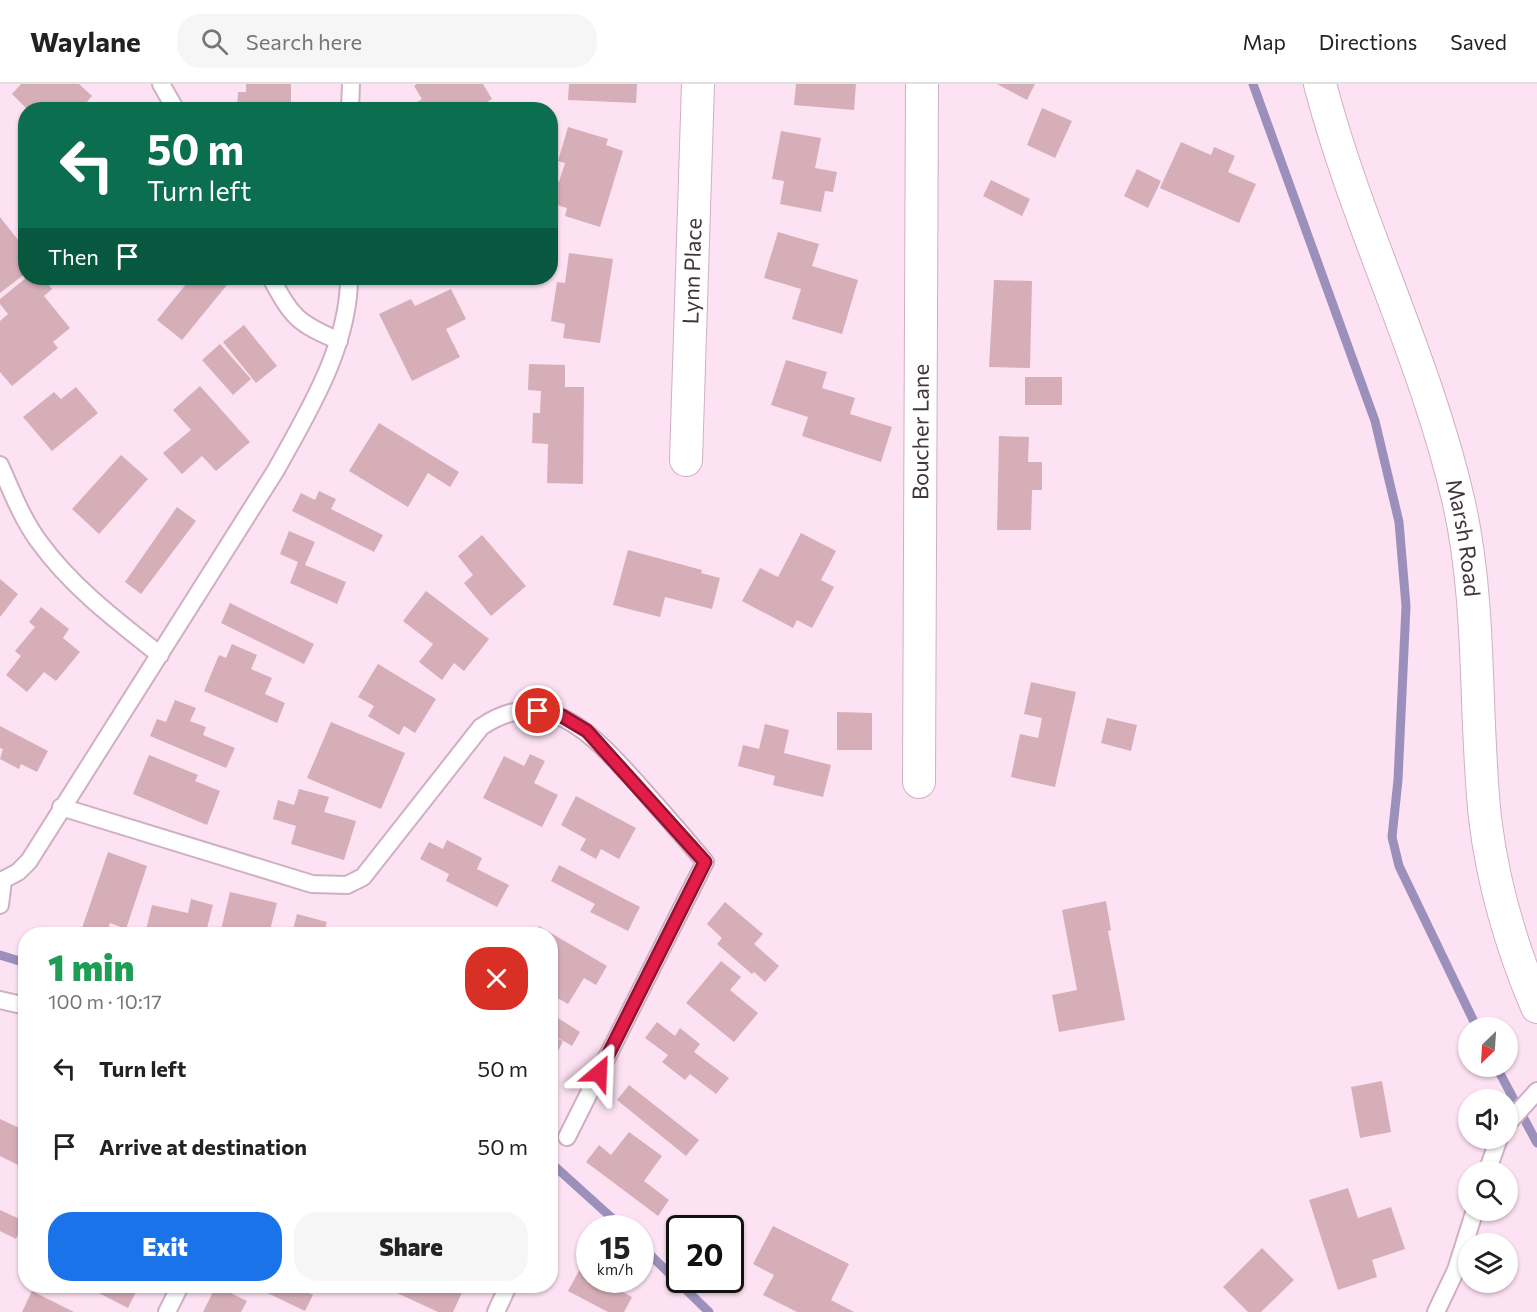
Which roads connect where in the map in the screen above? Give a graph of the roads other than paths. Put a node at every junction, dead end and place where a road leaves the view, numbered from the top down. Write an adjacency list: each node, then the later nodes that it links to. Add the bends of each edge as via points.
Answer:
1 (161, 84): 6 (lane)
2 (351, 84): 7 (lane)
3 (698, 84): 11 (street, Lynn Place)
4 (922, 84): 14 (street, Boucher Lane)
5 (1320, 84): 20 (street, Marsh Road, via 1340,150 1419,364 1459,503 1472,583 1485,818 1498,897)
6 (171, 102)
7 (350, 102)
8 (275, 285): 10 (lane, via 290,313 309,328)
9 (348, 285): 10 (lane)
10 (339, 341): 13 (lane, via 276,470)
11 (686, 460)
12 (0, 465): 13 (lane, via 21,513 58,565 101,608)
13 (160, 655): 15 (lane)
14 (919, 782)
15 (61, 807): 16 (lane, via 29,861); 23 (lane, via 312,884 347,885 363,877 481,727 497,716 538,711 562,716 587,731 705,862)
16 (2, 880): 17 (lane)
17 (0, 905)
18 (0, 1000): 19 (lane)
19 (18, 1004)
20 (1537, 1007)
21 (1537, 1092): 22 (lane)
22 (1518, 1111)
23 (567, 1137)
24 (1472, 1221): 29 (lane, via 1456,1270)
25 (176, 1293): 27 (lane)
26 (505, 1293): 28 (lane)
27 (167, 1312)
28 (496, 1312)
29 (1436, 1312)

